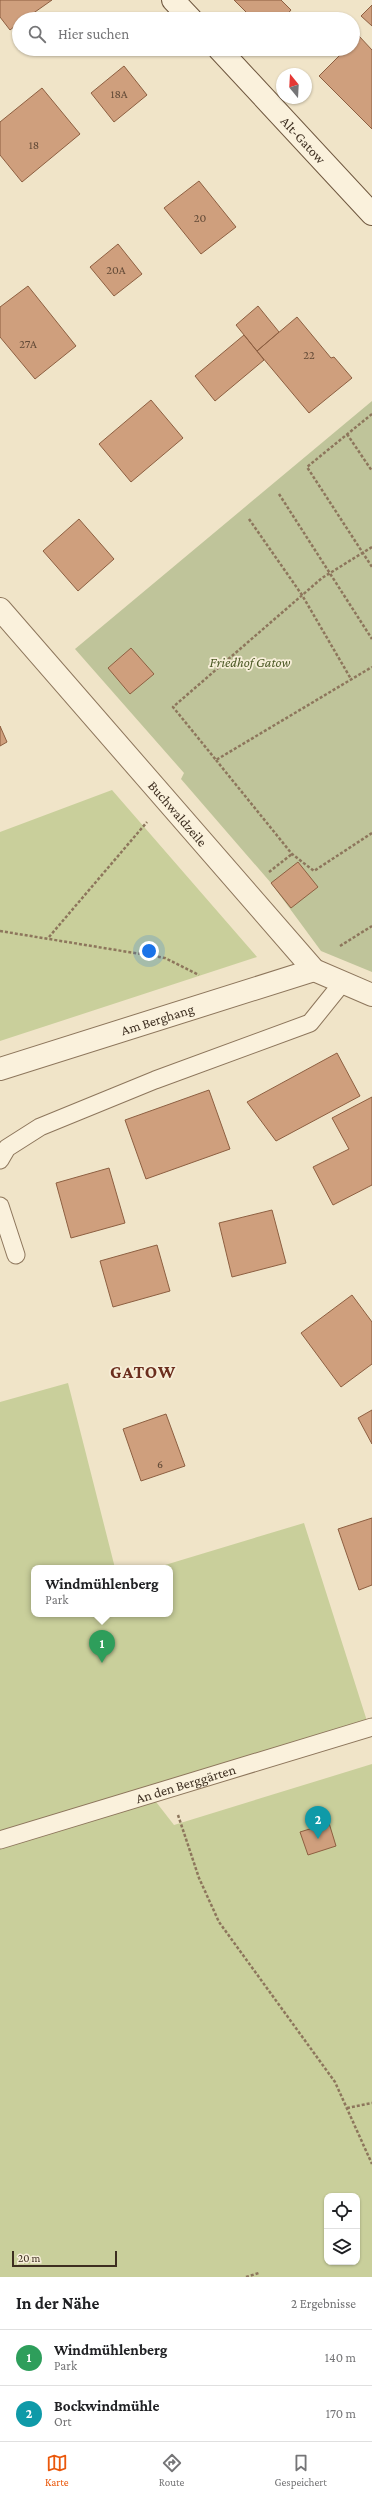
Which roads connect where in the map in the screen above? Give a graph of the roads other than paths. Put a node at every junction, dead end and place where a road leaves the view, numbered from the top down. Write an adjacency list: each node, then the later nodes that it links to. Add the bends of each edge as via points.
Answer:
1 (173, 0): 2 (street)
2 (184, 12)
3 (225, 56): 4 (street, Alt-Gatow)
4 (372, 214)
5 (0, 609): 6 (street, Buchwaldzeile)
6 (314, 970): 7 (street, Buchwaldzeile); 9 (street, Am Berghang, via 233,993)
7 (343, 982): 8 (street, Buchwaldzeile); 10 (lane, via 310,1023 155,1080 40,1127 7,1148)
8 (372, 995)
9 (0, 1069)
10 (0, 1160)
11 (0, 1206): 12 (lane)
12 (16, 1255)
13 (372, 1727): 14 (lane, An den Berggärten)
14 (0, 1840)

